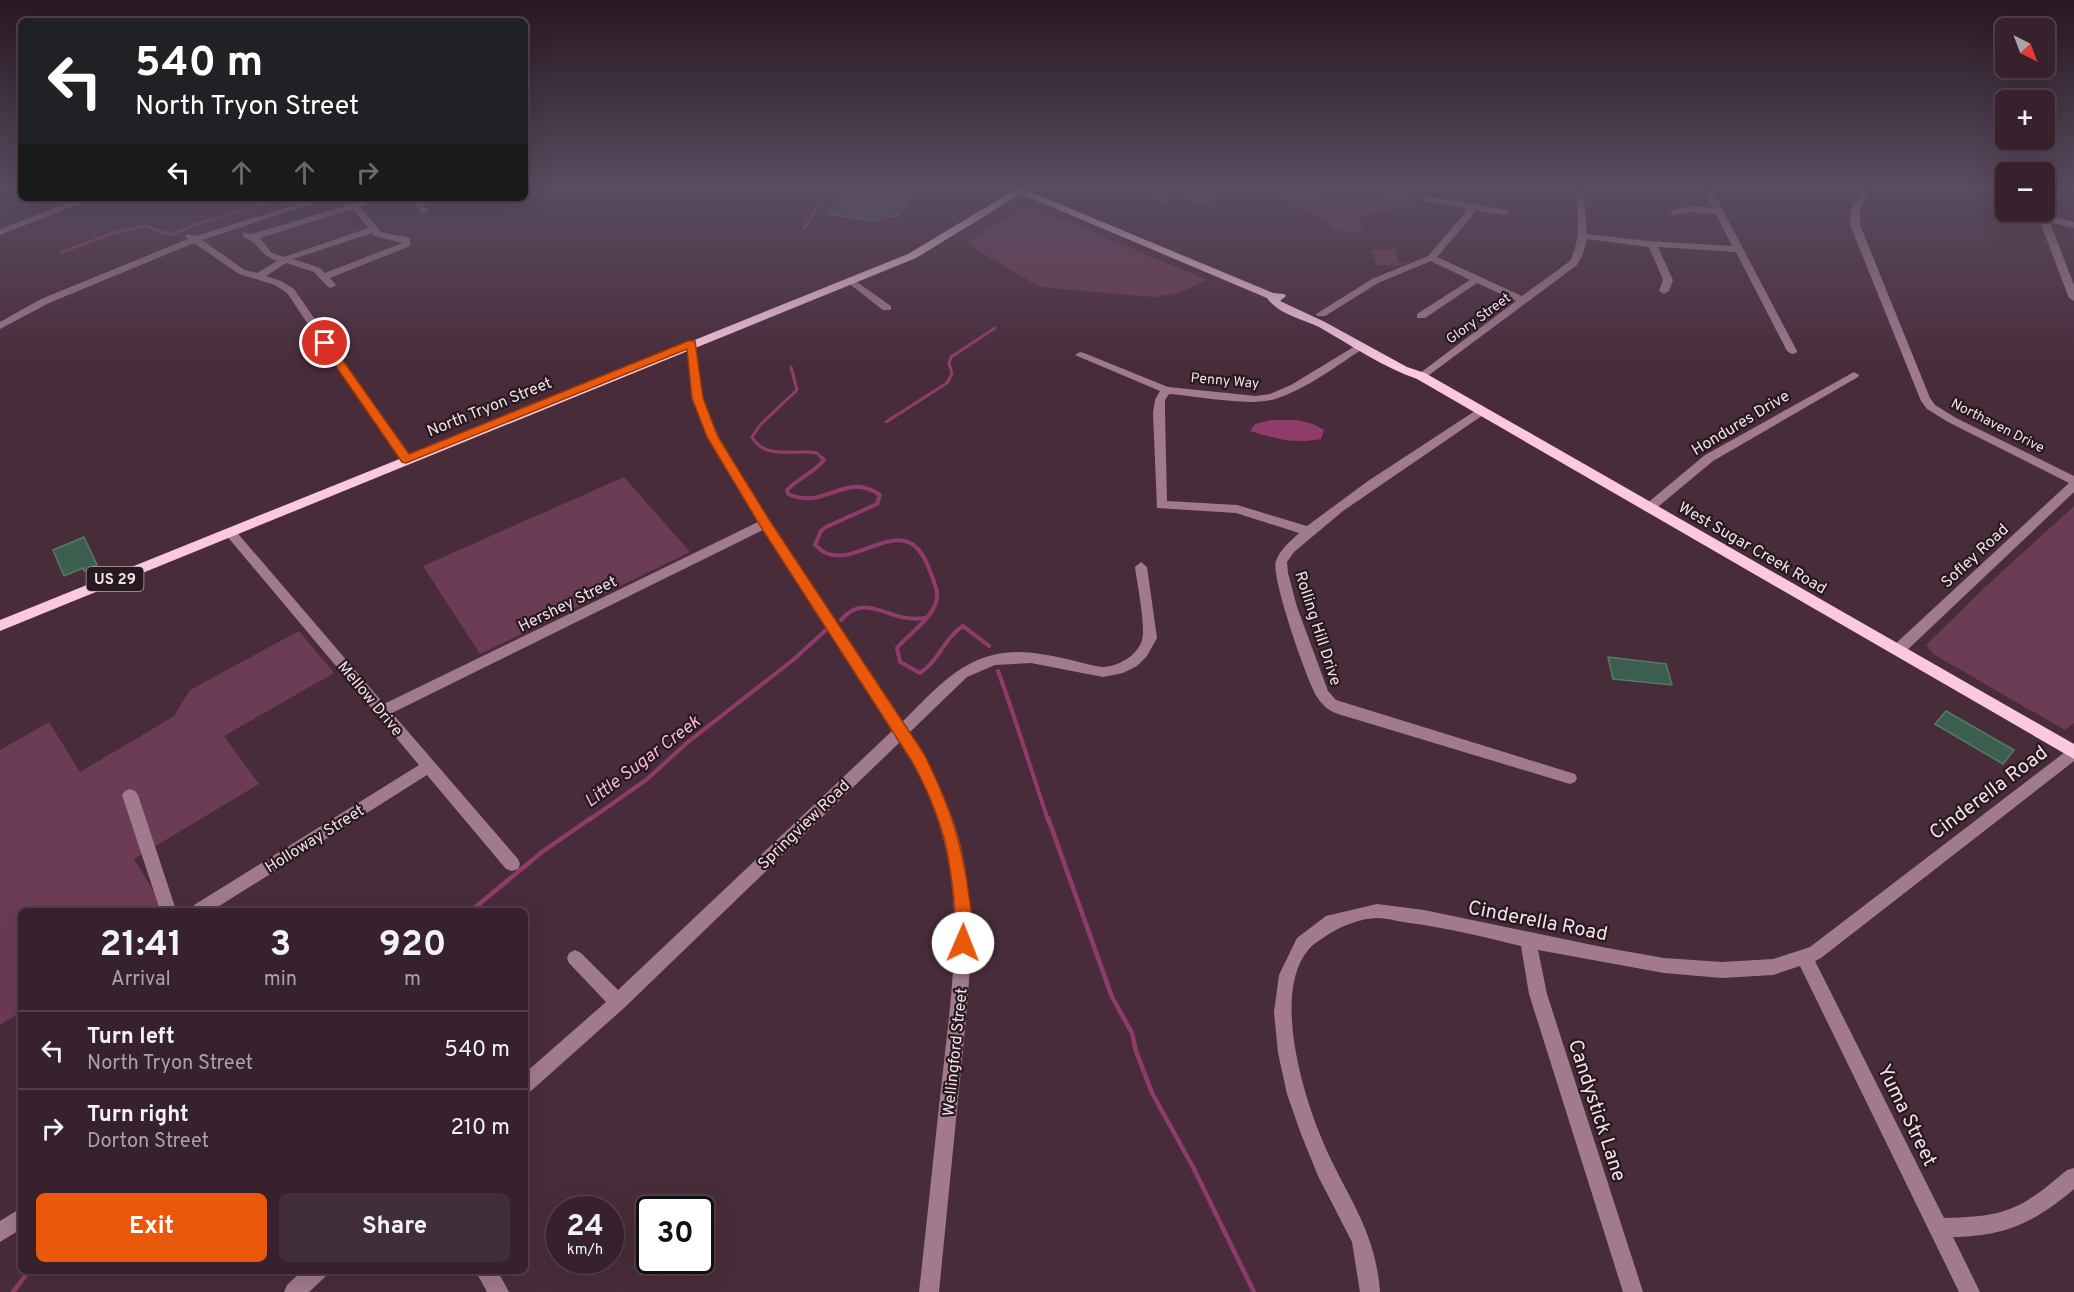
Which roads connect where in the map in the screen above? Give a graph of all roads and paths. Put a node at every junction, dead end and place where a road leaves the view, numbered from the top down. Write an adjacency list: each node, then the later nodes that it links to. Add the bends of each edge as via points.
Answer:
1 (170, 246): 30 (street, via 45,301)
2 (205, 246): 20 (street)
3 (262, 246): 17 (street, via 269,255)
4 (325, 246): 17 (street)
5 (402, 246): 17 (street, via 328,280 312,268)
6 (941, 246): 22 (main road, North Tryon Street / US 29, via 926,248)
7 (1155, 246): 24 (main road, West Sugar Creek Road)
8 (1441, 246): 16 (street)
9 (1580, 246): 26 (street, Glory Street, via 1574,263)
10 (1653, 246): 23 (street, via 1668,280)
11 (1691, 246): 15 (street)
12 (1737, 246): 15 (street)
13 (1864, 246): 40 (street, Northaven Drive, via 1931,407)
14 (2054, 246): 18 (street)
15 (1738, 249): 33 (street)
16 (1431, 258): 21 (street); 28 (street, via 1381,278)
17 (283, 260): 20 (street)
18 (2063, 271): 19 (street); 25 (street)
19 (2074, 273)
20 (255, 278): 39 (street, via 278,283 291,291)
21 (1477, 279): 26 (street); 29 (street)
22 (850, 280): 27 (street); 31 (main road, North Tryon Street / US 29)
23 (1664, 291)
24 (1271, 296): 28 (main road, West Sugar Creek Road, via 1284,297); 32 (main road, West Sugar Creek Road, via 1276,303)
25 (2074, 298)
26 (1524, 301): 35 (street, Glory Street)
27 (887, 308)
28 (1321, 314): 35 (main road, West Sugar Creek Road, via 1411,365)
29 (1422, 316)
30 (0, 326)
31 (691, 344): 39 (main road, North Tryon Street / US 29); 42 (street, Wellingford Street, via 697,398 705,422)
32 (1360, 346): 35 (main road, West Sugar Creek Road); 37 (street, Penny Way, via 1272,397 1230,398)
33 (1792, 351)
34 (1080, 355): 37 (street, Penny Way)
35 (1418, 374): 38 (main road, West Sugar Creek Road)
36 (1854, 375): 41 (street, Hondures Drive, via 1709,458)
37 (1166, 390): 43 (street, via 1158,413 1161,505 1237,509)
38 (1482, 411): 41 (main road, West Sugar Creek Road); 43 (street, Rolling Hill Drive)
39 (406, 459): 44 (main road, North Tryon Street / US 29)
40 (2074, 483): 47 (street, Sofley Road)
41 (1649, 508): 47 (main road, West Sugar Creek Road)
42 (765, 524): 48 (street, Hershey Street); 49 (street, Wellingford Street)
43 (1308, 531): 52 (street, Rolling Hill Drive, via 1284,554 1281,563 1287,594 1322,693 1331,704)
44 (230, 532): 46 (main road, North Tryon Street / US 29); 48 (street, Mellow Drive)
45 (1141, 567): 49 (street, Springview Road, via 1150,638 1136,660 1119,670 1103,672 1015,657 985,660 962,673)
46 (0, 626)
47 (1898, 650): 50 (main road, West Sugar Creek Road)
48 (383, 711): 51 (street, Mellow Drive)
49 (901, 732): 60 (street, Springview Road); 70 (street, Wellingford Street, via 933,787 948,825 961,883 964,920)
50 (2074, 752): 59 (street, Cinderella Road)
51 (429, 766): 54 (street, Mellow Drive); 56 (street, Holloway Street)
52 (1570, 778)
53 (130, 795): 55 (street)
54 (512, 864)
55 (167, 908)
56 (203, 908)
57 (1528, 939): 59 (street, Cinderella Road, via 1699,968 1753,970); 71 (street, Cinderella Road, via 1388,912 1366,912 1323,924 1293,956 1282,1000 1289,1060 1310,1132 1362,1241); 72 (street, Candystick Lane, via 1538,994)
58 (575, 958): 60 (street)
59 (1805, 958): 64 (street, Yuma Street)
60 (618, 1002): 61 (street, Springview Road)
61 (528, 1082)
62 (2074, 1177): 64 (street, via 2022,1217 1988,1227)
63 (18, 1220): 65 (street)
64 (1938, 1228): 73 (street, Yuma Street)
65 (0, 1232)
66 (314, 1274): 68 (street)
67 (488, 1274): 69 (street)
68 (294, 1292)
69 (500, 1292)
70 (930, 1292)
71 (1370, 1292)
72 (1633, 1292)
73 (1970, 1292)

